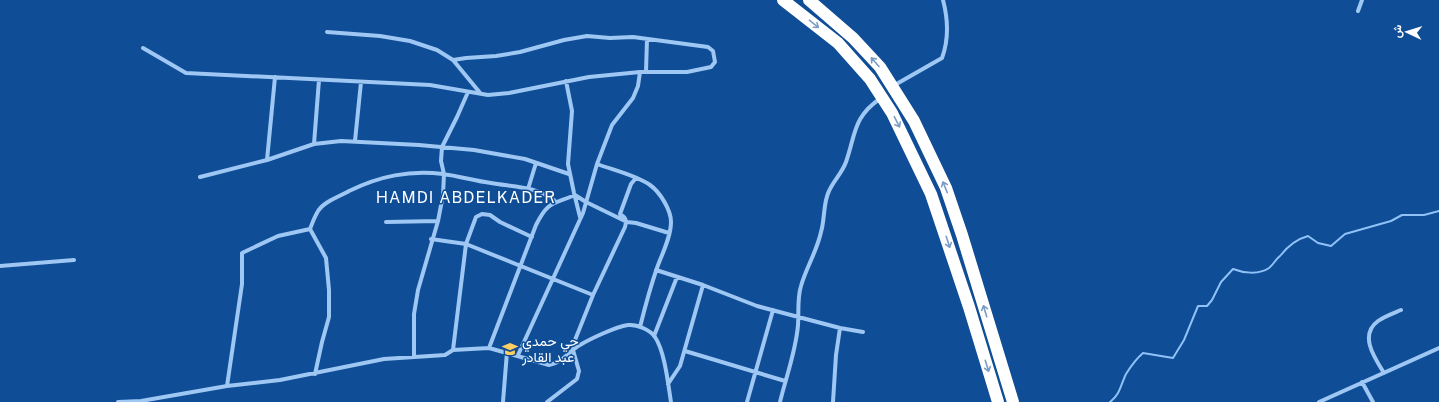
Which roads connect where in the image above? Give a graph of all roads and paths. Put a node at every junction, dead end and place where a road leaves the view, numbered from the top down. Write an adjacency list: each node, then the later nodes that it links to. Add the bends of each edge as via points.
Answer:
1 (783, 0): 19 (highway, one-way to 19, via 838,43)
2 (809, 0): 16 (highway, one-way to 2, via 880,67 853,38)
3 (943, 0): 16 (street, via 948,32 942,58)
4 (1362, 0): 5 (street)
5 (1358, 11)
6 (327, 32): 9 (street, via 410,41 437,50)
7 (647, 39): 9 (street, via 580,36 502,55); 11 (street); 11 (street, via 708,47 713,51 715,62 711,67 687,72)
8 (142, 48): 12 (street, via 186,73)
9 (453, 60): 18 (street)
10 (640, 72): 11 (street); 14 (street); 25 (street, via 633,98 612,125)
11 (646, 72)
12 (275, 77): 13 (street); 23 (street)
13 (319, 80): 15 (street); 21 (street)
14 (566, 81): 18 (street, via 509,93); 27 (street, via 572,111 568,164)
15 (361, 82): 17 (street, via 430,85); 20 (street)
16 (893, 86): 83 (highway, one-way to 16, via 946,188 914,121)
17 (468, 92): 18 (street); 22 (street)
18 (482, 94)
19 (882, 96): 53 (street, via 859,120 846,162 828,192 822,232 801,286); 82 (highway, one-way to 82, via 902,130 931,194)
20 (355, 141): 21 (street); 22 (street)
21 (314, 144): 23 (street)
22 (442, 147): 24 (street, via 481,151); 26 (street, via 441,161)
23 (267, 160): 28 (street)
24 (536, 163): 27 (street); 30 (street)
25 (597, 164): 29 (street); 33 (street)
26 (444, 174): 30 (street); 36 (street); 38 (street, via 398,174 367,182 317,211)
27 (570, 174): 31 (street)
28 (200, 178)
29 (636, 178): 35 (street, via 631,184 620,214); 39 (street, via 656,191 667,207 671,222)
30 (528, 189): 32 (street, via 545,193)
31 (575, 195): 32 (street); 33 (street); 34 (street)
32 (556, 202): 40 (street, via 543,212)
33 (586, 202): 34 (street); 35 (street)
34 (580, 217): 48 (street)
35 (624, 219): 39 (street); 50 (street)
36 (438, 220): 37 (street); 41 (street)
37 (386, 222)
38 (310, 229): 70 (street, via 326,258 329,290 329,317); 74 (street, via 278,236 242,253 242,284)
39 (669, 233): 46 (street)
40 (532, 237): 42 (street, via 490,215 482,214 476,217); 44 (street)
41 (431, 239): 42 (street); 67 (street, via 414,314)
42 (466, 244): 44 (street); 62 (street)
43 (74, 260): 45 (street)
44 (521, 265): 48 (street); 60 (street)
45 (0, 266)
46 (656, 270): 47 (street); 54 (street)
47 (677, 277): 49 (street); 57 (street)
48 (553, 278): 50 (street); 66 (street)
49 (702, 285): 51 (street); 64 (street)
50 (593, 295): 58 (street)
51 (773, 310): 53 (street); 68 (street)
52 (1401, 310): 69 (street, via 1379,321 1369,333 1371,349)
53 (798, 318): 55 (street); 71 (street)
54 (640, 327): 57 (street); 59 (street, via 628,325)
55 (840, 328): 56 (street); 81 (street)
56 (863, 332)
57 (654, 336): 73 (street, via 660,349)
58 (575, 340): 59 (street); 63 (street)
59 (581, 344): 63 (street)
60 (489, 348): 62 (street); 65 (street)
61 (1439, 348): 69 (street)
62 (453, 350): 67 (street, via 445,355)
63 (574, 350): 66 (street, via 555,364 549,365); 77 (street, via 579,371 577,379)
64 (685, 351): 68 (street); 73 (street, via 678,370)
65 (507, 352): 66 (street); 76 (street)
66 (518, 355)
67 (414, 357): 70 (street, via 384,359)
68 (756, 372): 71 (street); 79 (street)
69 (1384, 373): 72 (street)
70 (315, 374): 74 (street)
71 (785, 381): 80 (street)
72 (1362, 382): 84 (street); 85 (street)
73 (668, 384): 78 (street)
74 (227, 386): 75 (street, via 141,401)
75 (118, 402)
76 (503, 402)
77 (547, 402)
78 (672, 402)
79 (747, 402)
80 (780, 402)
81 (833, 402)
82 (998, 402)
83 (1013, 402)
84 (1319, 402)
85 (1373, 402)

